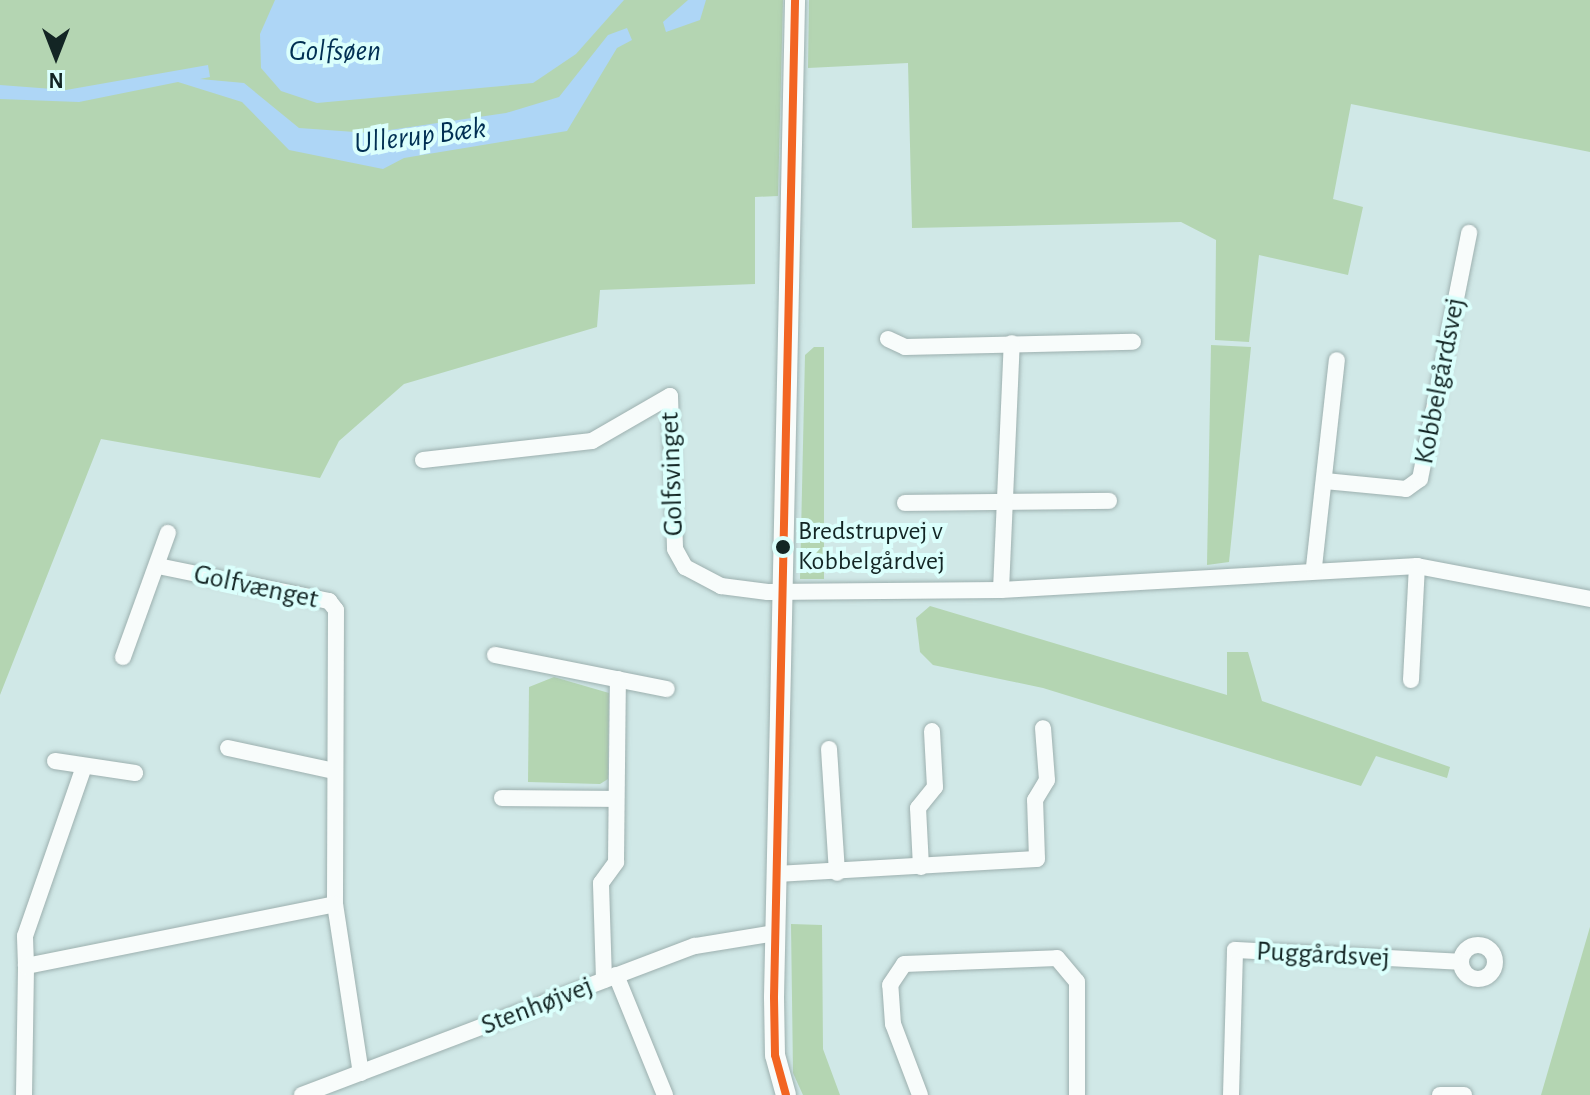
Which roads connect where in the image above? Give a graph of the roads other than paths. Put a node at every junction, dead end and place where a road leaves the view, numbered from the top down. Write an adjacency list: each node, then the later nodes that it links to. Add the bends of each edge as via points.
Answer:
1 (795, 0): 17 (street)
2 (1469, 233): 8 (street, Kobbelgårdsvej, via 1420,479 1406,489)
3 (888, 339): 5 (street, via 905,347)
4 (1133, 342): 5 (street)
5 (1012, 343): 11 (street)
6 (1337, 360): 8 (street)
7 (423, 460): 17 (street, Golfsvinget, via 592,441 670,396 675,549 706,581)
8 (1325, 481): 15 (street)
9 (1109, 501): 11 (street)
10 (905, 503): 11 (street)
11 (1005, 506): 16 (street)
12 (168, 533): 13 (street, Golfvænget)
13 (158, 566): 20 (street, Golfvænget); 30 (street, Golfvænget, via 329,601 336,610)
14 (1417, 566): 15 (street); 18 (street); 22 (street)
15 (1314, 567): 16 (street)
16 (1001, 590): 17 (street)
17 (779, 592): 36 (street)
18 (1590, 599)
19 (495, 655): 21 (street)
20 (123, 657)
21 (618, 679): 23 (street); 33 (street)
22 (1411, 680)
23 (667, 689)
24 (1043, 728): 34 (street, via 1047,780 1035,800 1037,859)
25 (932, 731): 34 (street, via 935,787 918,808)
26 (228, 748): 30 (street)
27 (829, 749): 35 (street)
28 (55, 761): 29 (street)
29 (84, 767): 31 (street); 40 (street, via 25,936)
30 (334, 771): 37 (street, Golfvænget)
31 (135, 773)
32 (502, 798): 33 (street)
33 (616, 799): 41 (street, via 616,862 601,883)
34 (921, 867): 35 (street)
35 (837, 873): 36 (street)
36 (776, 874): 38 (street)
37 (335, 904): 40 (street); 42 (street, Golfvænget)
38 (775, 933): 41 (street, Stenhøjvej, via 727,937); 46 (street, via 774,1046)
39 (1461, 962): 49 (street, Puggårdsvej, via 1235,950)
40 (26, 966): 43 (street)
41 (610, 978): 42 (street, Stenhøjvej); 45 (street)
42 (361, 1073): 44 (street, Stenhøjvej)
43 (24, 1095)
44 (302, 1095)
45 (665, 1095)
46 (786, 1095)
47 (920, 1095): 48 (street, via 893,1024 890,985 904,964 1057,958 1077,982)
48 (1077, 1095)
49 (1231, 1095)
50 (1440, 1095): 51 (street)
51 (1464, 1095)

